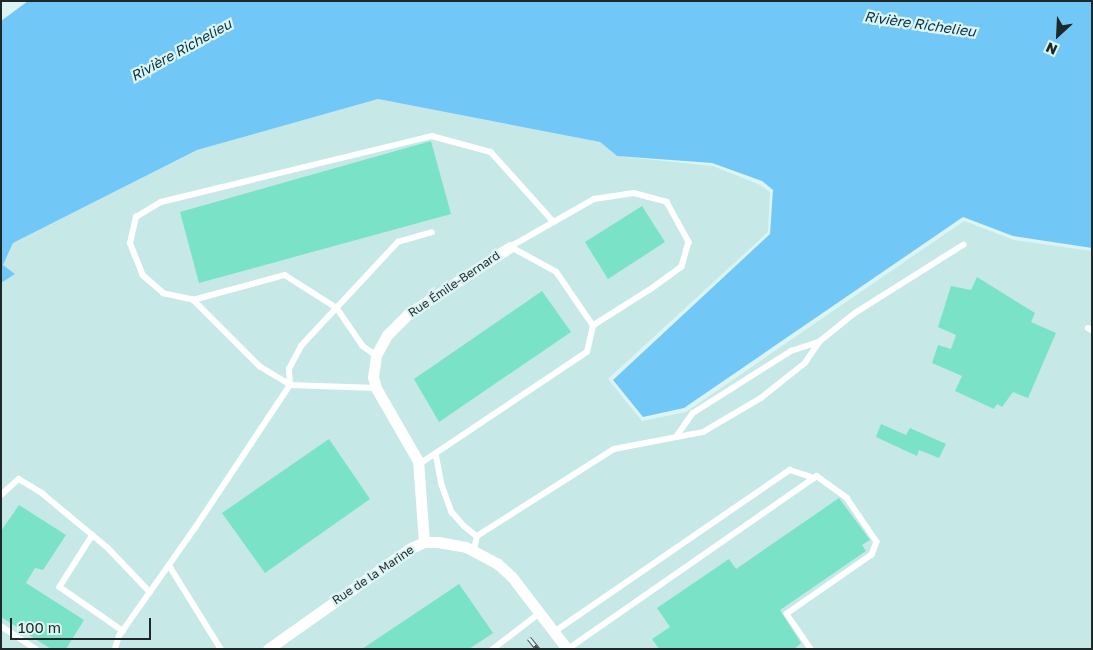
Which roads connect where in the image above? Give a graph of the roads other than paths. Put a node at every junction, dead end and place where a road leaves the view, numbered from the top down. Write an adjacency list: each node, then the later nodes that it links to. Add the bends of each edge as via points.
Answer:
1 (554, 222): 4 (lane); 5 (lane, via 491,152 432,136 162,202 136,218 130,244 143,276 164,294); 7 (lane, via 594,198 634,193 667,202 689,242 682,267)
2 (432, 232): 6 (lane, via 398,242)
3 (963, 245): 8 (lane, via 855,313)
4 (510, 247): 7 (lane, via 556,272); 9 (street, Rue Émile-Bernard, via 408,314 387,335)
5 (193, 300): 6 (lane, via 285,275); 10 (lane, via 260,367)
6 (337, 308): 9 (lane, via 363,346); 10 (lane, via 301,346 289,369)
7 (593, 326): 13 (lane, via 587,352)
8 (819, 342): 12 (lane, via 791,351 693,413); 12 (lane, via 806,363 761,398 703,432)
9 (376, 355): 11 (street, Rue Émile-Bernard, via 373,377)
10 (290, 385): 11 (lane); 21 (lane)
11 (376, 388): 14 (street, Rue Émile-Bernard, via 415,452)
12 (676, 437): 18 (lane, via 614,449)
13 (436, 454): 14 (lane); 18 (lane, via 452,512)
14 (418, 465): 19 (street, Rue Émile-Bernard)
15 (814, 478): 26 (lane, via 790,470); 32 (lane); 33 (lane, via 817,476 847,498 877,542 872,555 787,614)
16 (1, 495): 17 (lane, via 19,479 42,493)
17 (93, 535): 22 (lane); 25 (lane, via 60,587)
18 (477, 536): 20 (lane)
19 (424, 542): 20 (street, Rue de la Marine, via 452,543); 30 (street, Rue de la Marine, via 409,549)
20 (474, 550): 23 (street, Rue de la Marine, via 512,577)
21 (169, 565): 22 (lane); 29 (lane)
22 (150, 592): 25 (lane)
23 (540, 614): 26 (street, Rue de la Marine); 31 (lane)
24 (1, 626): 27 (lane)
25 (123, 631): 28 (lane)
26 (554, 632): 32 (street, Rue de la Marine)
27 (36, 649)
28 (115, 649)
29 (221, 649)
30 (268, 649)
31 (493, 649)
32 (568, 649)
33 (811, 649)

